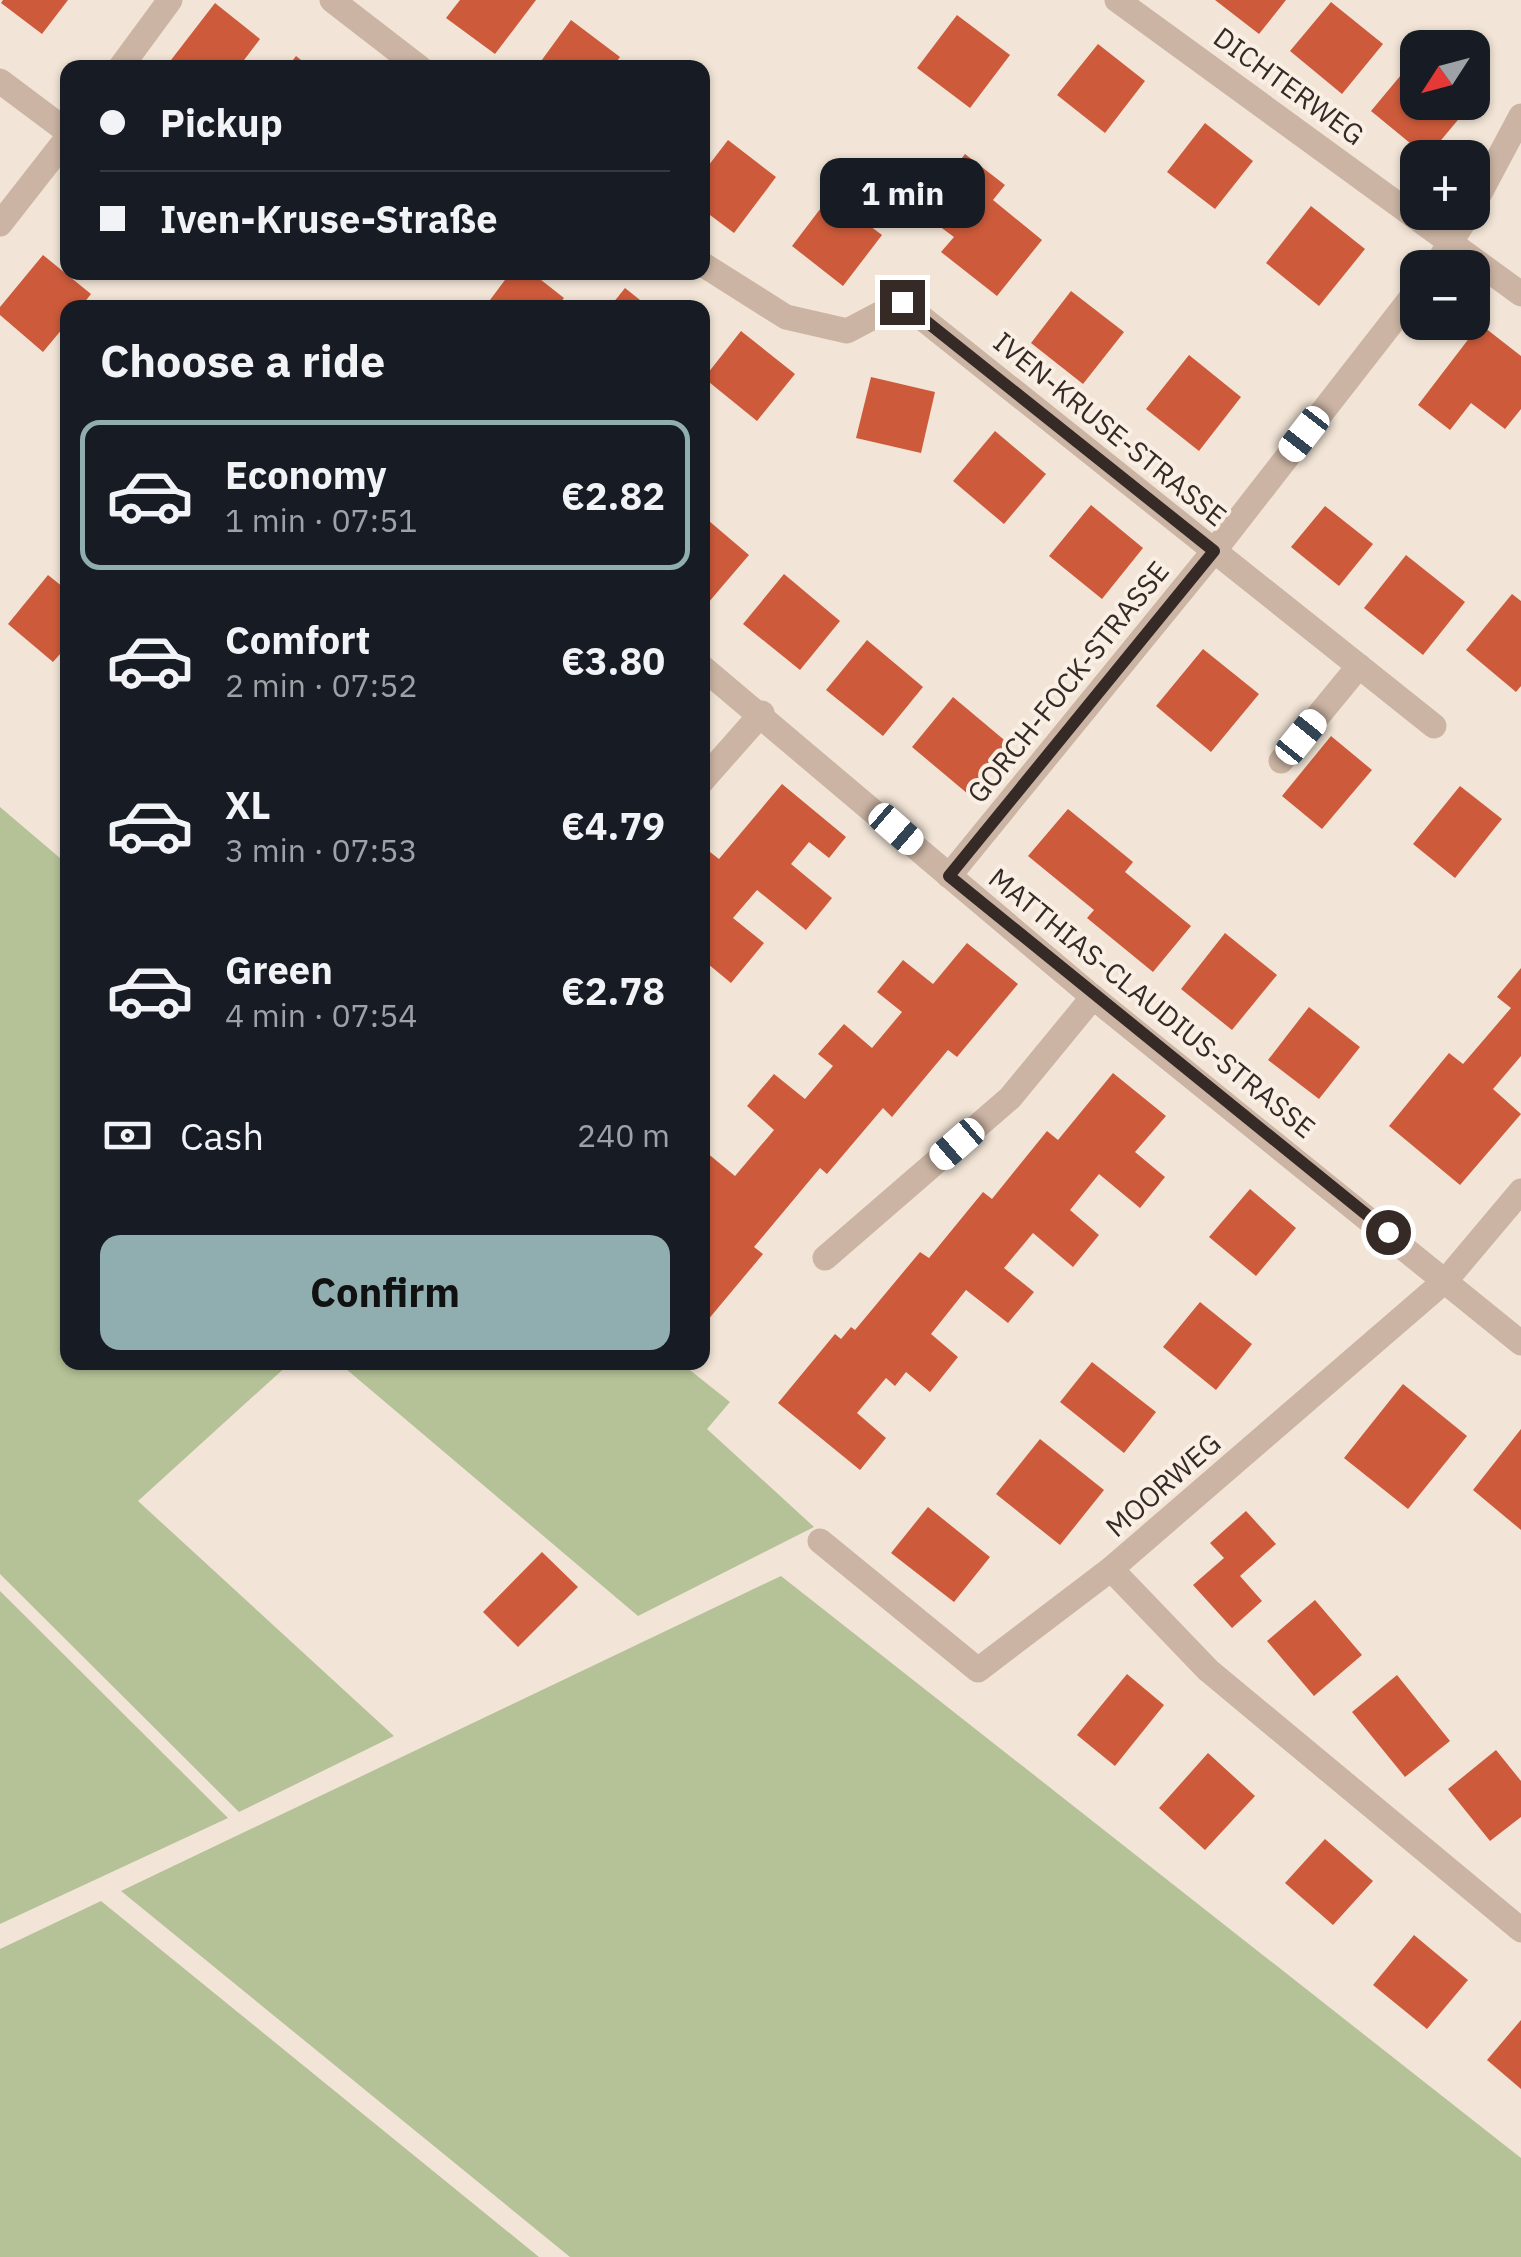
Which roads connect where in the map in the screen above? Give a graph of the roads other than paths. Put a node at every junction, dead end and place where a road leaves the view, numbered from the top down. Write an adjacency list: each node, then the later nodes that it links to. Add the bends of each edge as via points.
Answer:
1 (170, 0): 4 (street)
2 (332, 0): 5 (street)
3 (1117, 0): 13 (street, DICHTERWEG)
4 (126, 60)
5 (410, 60)
6 (0, 81): 8 (street)
7 (1521, 116): 10 (street)
8 (60, 129)
9 (60, 145): 11 (street)
10 (1490, 174)
11 (0, 224)
12 (1460, 230): 13 (street)
13 (1454, 242): 14 (street); 16 (street, DICHTERWEG)
14 (1448, 250)
15 (710, 269): 18 (street, IVEN-KRUSE-STRASSE, via 786,317 847,331 902,302)
16 (1521, 294)
17 (1400, 312): 18 (street, GORCH-FOCK-STRASSE)
18 (1214, 551): 19 (street, IVEN-KRUSE-STRASSE); 25 (street, GORCH-FOCK-STRASSE)
19 (1359, 666): 22 (street, IVEN-KRUSE-STRASSE); 23 (street)
20 (710, 673): 21 (street, MATTHIAS-CLAUDIUS-STRASSE)
21 (762, 713): 24 (street); 25 (street, MATTHIAS-CLAUDIUS-STRASSE)
22 (1434, 726)
23 (1282, 761)
24 (710, 772)
25 (949, 876): 26 (street, MATTHIAS-CLAUDIUS-STRASSE)
26 (1093, 996): 28 (street, via 1010,1098); 29 (street, MATTHIAS-CLAUDIUS-STRASSE)
27 (1521, 1191): 29 (street, MOORWEG)
28 (825, 1258)
29 (1447, 1280): 30 (street, MATTHIAS-CLAUDIUS-STRASSE); 32 (street, MOORWEG)
30 (1521, 1343)
31 (820, 1541): 32 (street, MOORWEG, via 978,1670)
32 (1111, 1570): 33 (street, via 1208,1670)
33 (1521, 1930)

